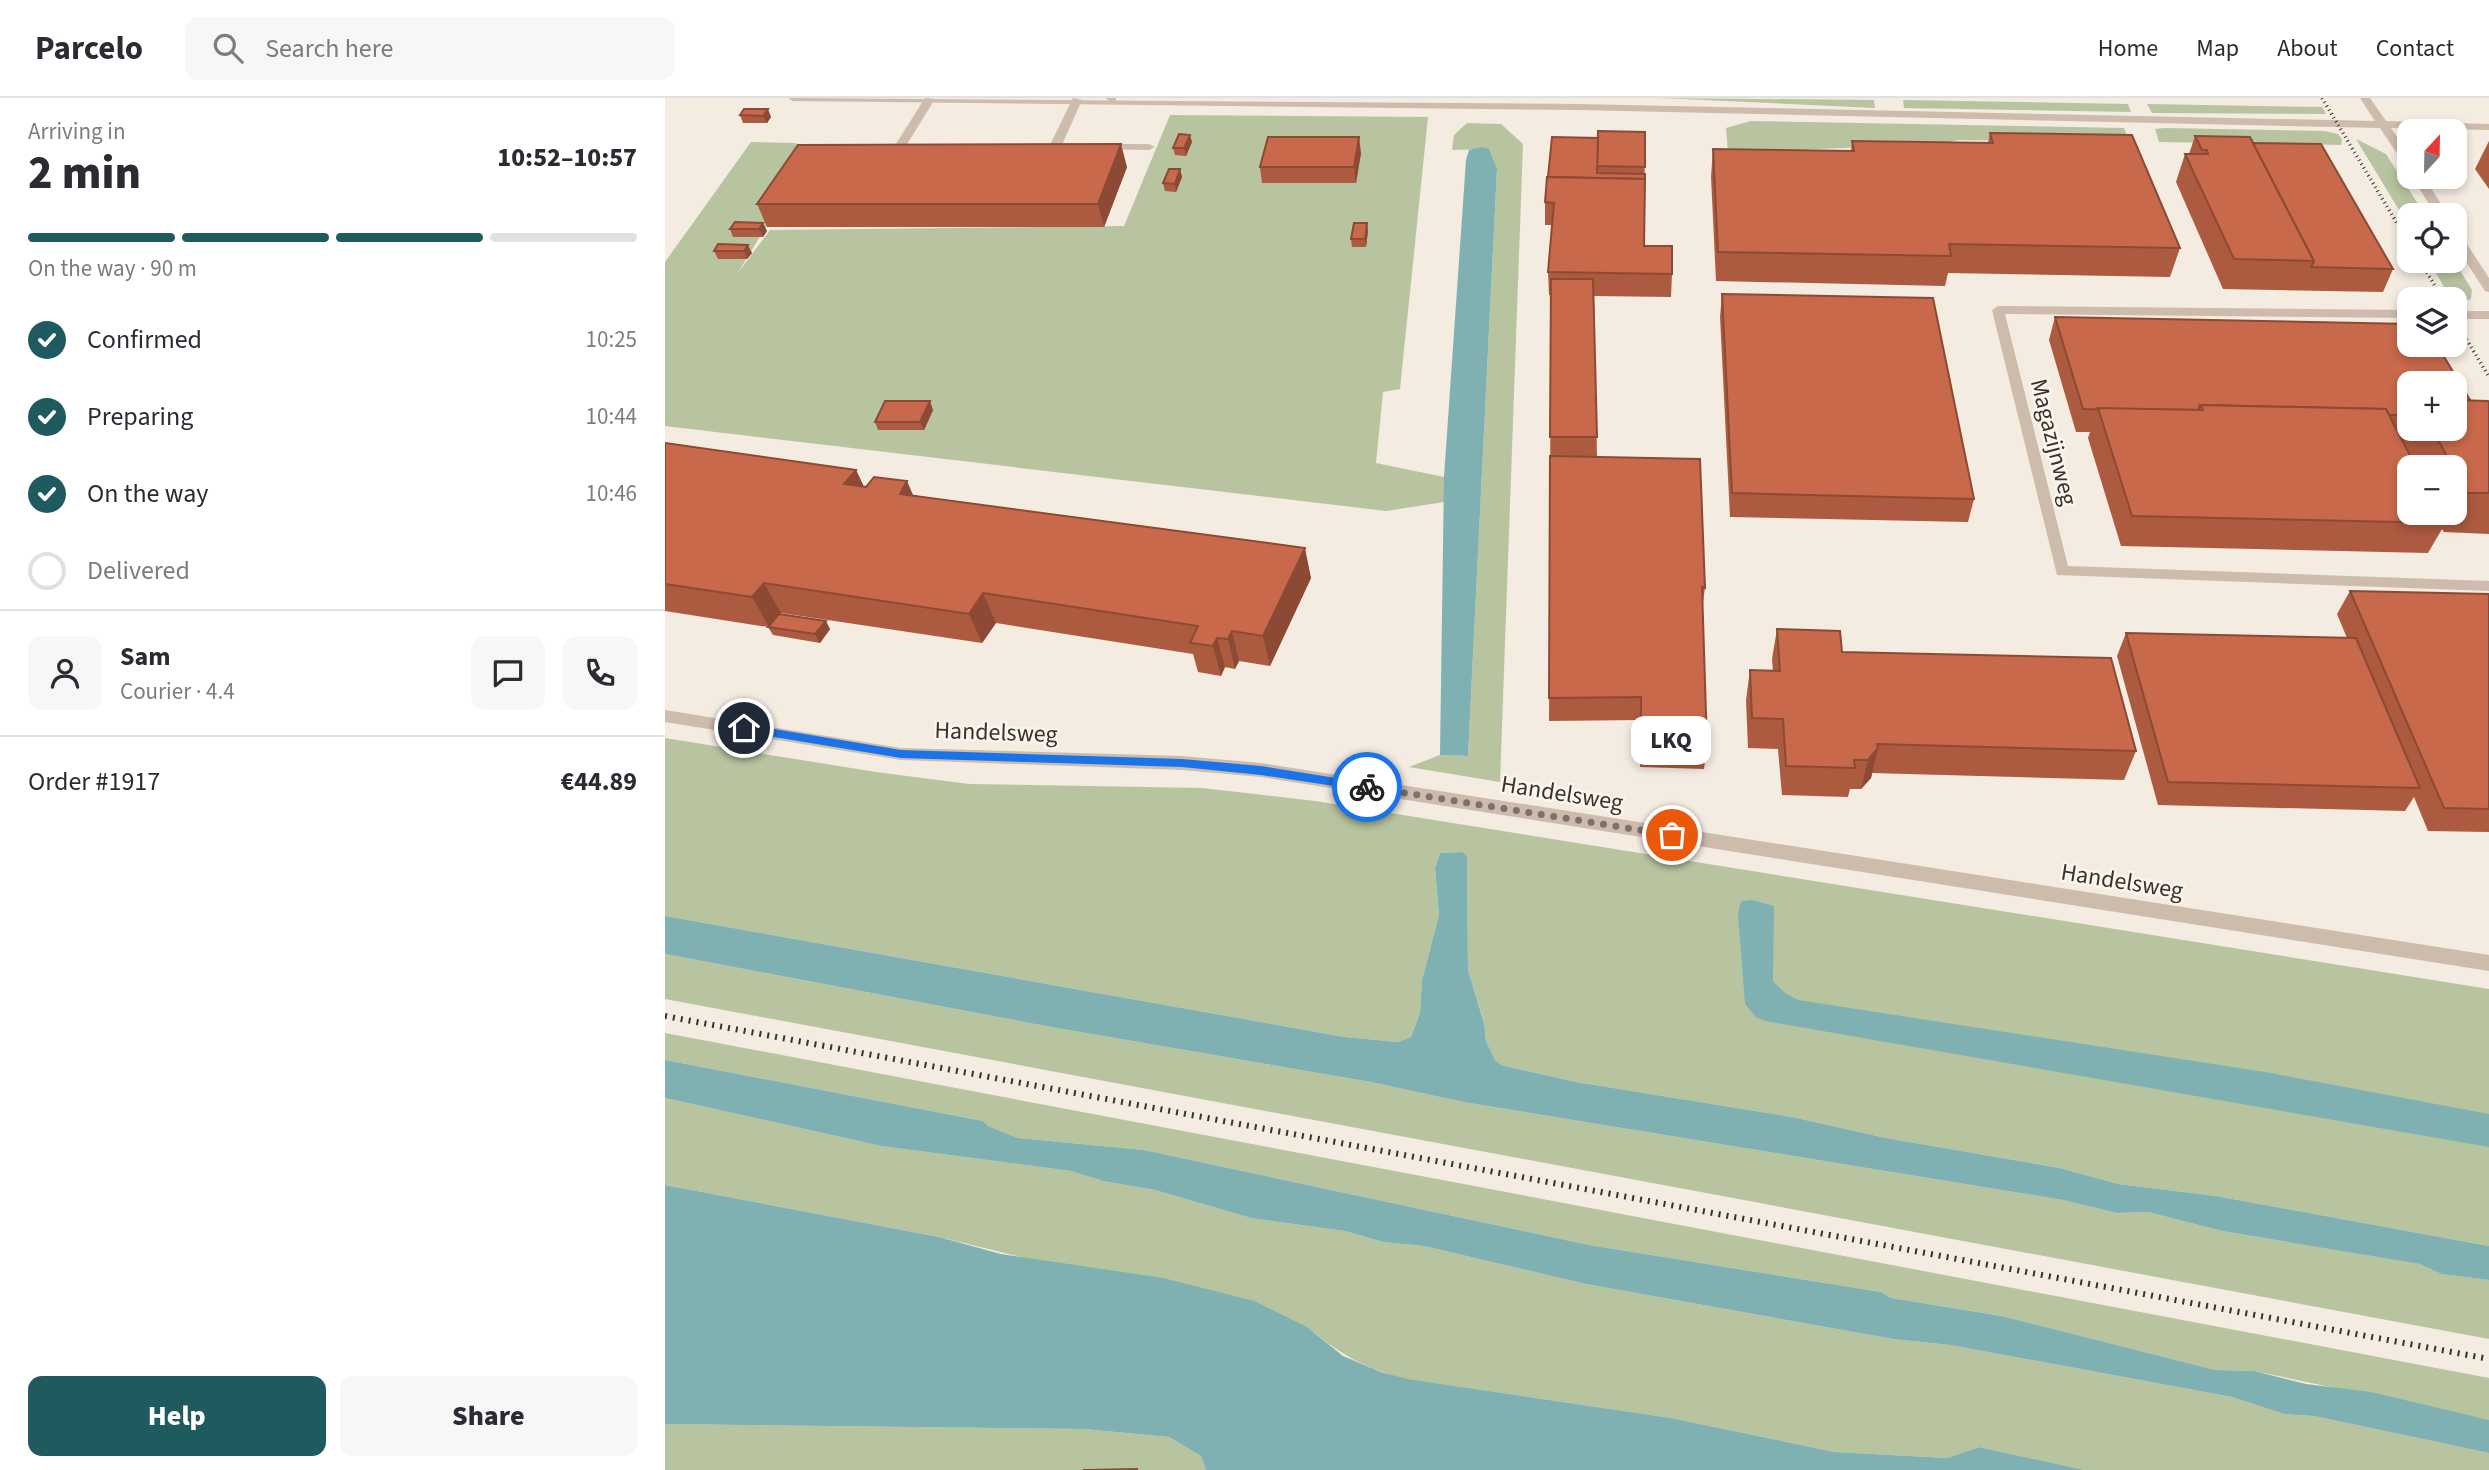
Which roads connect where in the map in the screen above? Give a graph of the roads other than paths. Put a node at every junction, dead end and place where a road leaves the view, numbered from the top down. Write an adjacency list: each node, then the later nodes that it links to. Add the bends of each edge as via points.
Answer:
1 (793, 98): 3 (street)
2 (2365, 98): 7 (street)
3 (930, 99): 5 (street); 11 (street)
4 (1111, 99): 5 (street); 6 (street)
5 (1077, 100): 14 (street)
6 (1578, 103): 7 (street)
7 (2384, 125): 8 (street); 9 (street)
8 (2489, 127)
9 (2397, 145)
10 (886, 147): 11 (street)
11 (900, 147): 12 (street)
12 (913, 147)
13 (1042, 147): 14 (street)
14 (1055, 147): 15 (street)
15 (1068, 147)
16 (1082, 147): 17 (street)
17 (1150, 147)
18 (2467, 254): 19 (street)
19 (2489, 288)
20 (2397, 314): 23 (street, Magazijnweg, via 1998,310 2062,571)
21 (2467, 315): 22 (street)
22 (2489, 315)
23 (2489, 586)
24 (665, 716): 25 (street, Handelsweg, via 901,754 1261,770)
25 (2489, 963)

